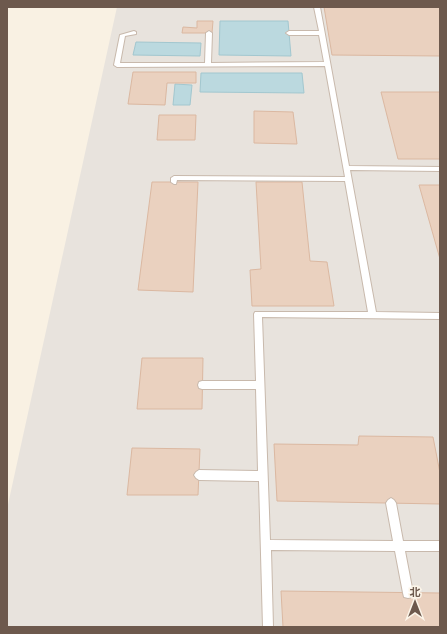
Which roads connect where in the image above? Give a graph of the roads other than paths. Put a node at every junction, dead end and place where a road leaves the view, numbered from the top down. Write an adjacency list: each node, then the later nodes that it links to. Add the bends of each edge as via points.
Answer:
1 (317, 7): 5 (lane)
2 (134, 33): 6 (lane, via 123,35 117,64)
3 (209, 33): 6 (lane)
4 (289, 33): 5 (lane)
5 (321, 33): 7 (lane)
6 (208, 64): 7 (lane)
7 (327, 64): 8 (lane)
8 (346, 168): 9 (lane); 10 (lane)
9 (440, 169)
10 (348, 179): 11 (lane, via 174,178); 12 (lane)
11 (174, 182)
12 (373, 315): 13 (lane); 14 (lane, via 258,314)
13 (440, 316)
14 (260, 384): 15 (lane); 17 (lane)
15 (202, 385)
16 (199, 475): 17 (lane)
17 (263, 476): 19 (lane)
18 (391, 503): 20 (lane)
19 (265, 545): 20 (lane); 23 (lane)
20 (399, 546): 21 (lane); 22 (lane)
21 (440, 546)
22 (408, 593)
23 (268, 627)

